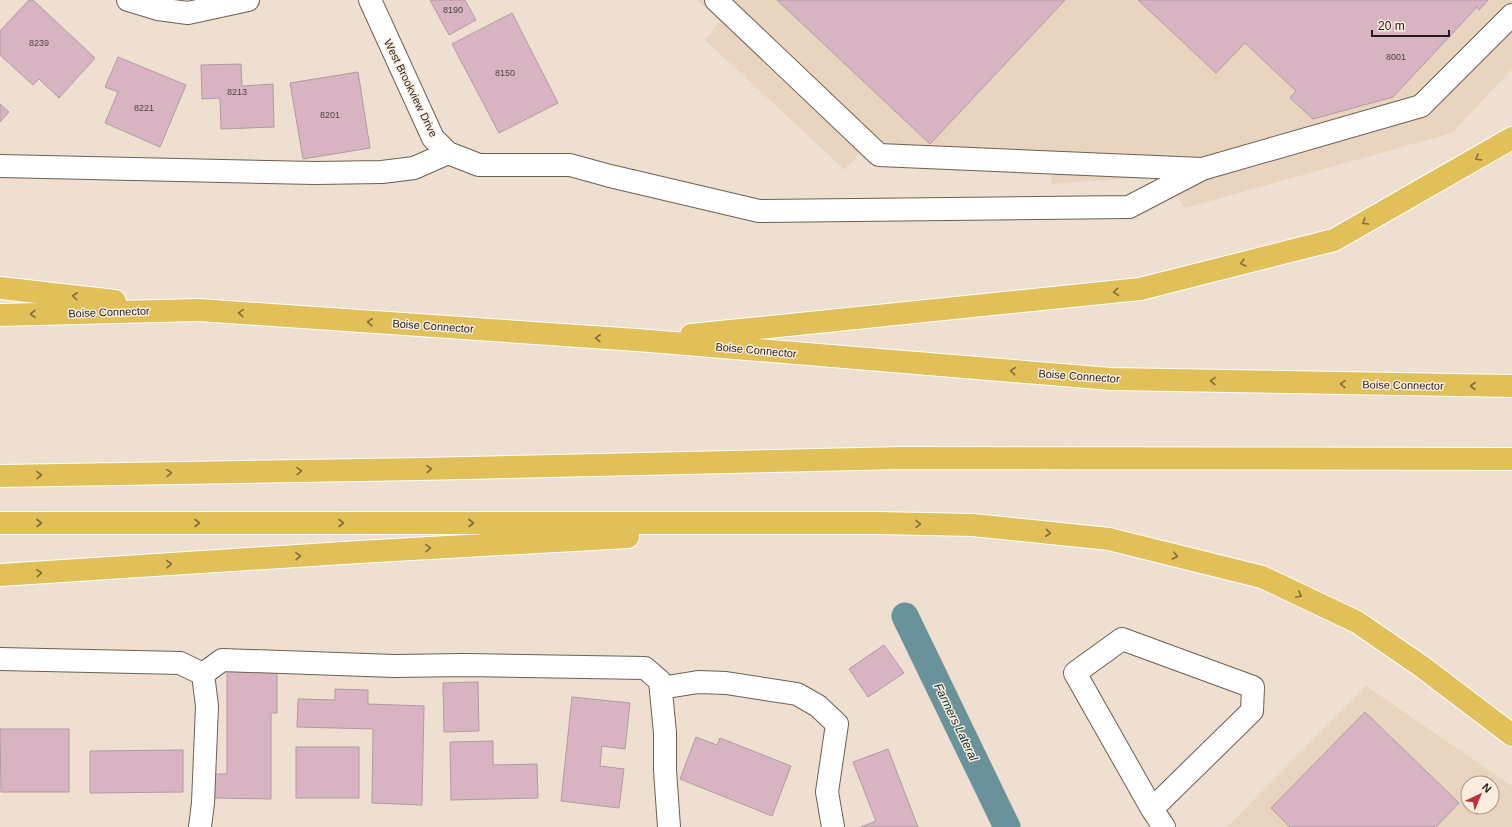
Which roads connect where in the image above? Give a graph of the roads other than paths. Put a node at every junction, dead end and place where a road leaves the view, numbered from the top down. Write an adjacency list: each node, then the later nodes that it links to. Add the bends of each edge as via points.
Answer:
1 (128, 0): 2 (street, via 158,9 188,13)
2 (248, 0)
3 (370, 0): 7 (street, West Brookview Drive, via 433,138)
4 (716, 0): 9 (street, via 879,155)
5 (1512, 15): 9 (street, via 1421,106)
6 (1512, 138): 13 (highway, one-way to 13, via 1334,240 1140,289)
7 (448, 153): 8 (street, via 414,168 382,172 315,173); 9 (street, West Brookview Drive, via 479,165 570,165 759,211 1129,207)
8 (0, 166)
9 (1202, 169)
10 (0, 288): 11 (highway, one-way to 10)
11 (198, 310): 12 (highway, Boise Connector, one-way to 12); 13 (highway, Boise Connector, one-way to 11)
12 (0, 315)
13 (637, 340): 14 (highway, Boise Connector, one-way to 13, via 1111,379)
14 (1512, 386)
15 (1512, 459): 16 (highway, one-way to 15, via 903,458)
16 (0, 476)
17 (0, 523): 18 (highway, one-way to 18)
18 (879, 523): 19 (highway, one-way to 18, via 367,551); 23 (highway, one-way to 23, via 973,525 1109,539 1262,577 1357,622 1421,666)
19 (0, 575)
20 (0, 659): 21 (street, via 180,664)
21 (203, 674): 22 (street, via 222,660 394,666 646,668 660,681); 25 (street, via 207,706)
22 (661, 688): 26 (street); 27 (street, via 698,682 726,683 796,694 818,706 837,724 827,792)
23 (1512, 736)
24 (1152, 809): 24 (street, via 1075,673 1122,639 1253,687 1252,712); 28 (street)
25 (200, 827)
26 (668, 827)
27 (833, 827)
28 (1164, 827)

